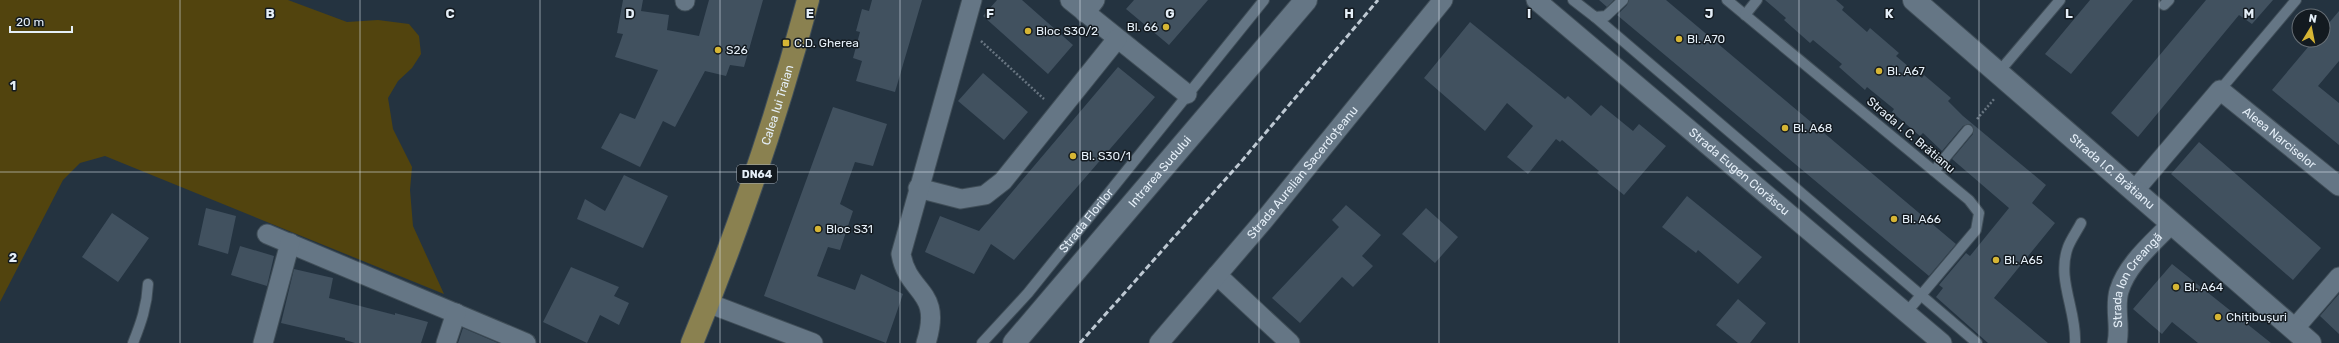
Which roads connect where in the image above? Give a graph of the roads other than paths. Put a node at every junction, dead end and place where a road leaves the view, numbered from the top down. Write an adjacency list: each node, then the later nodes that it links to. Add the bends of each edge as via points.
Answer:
1 (808, 0): 35 (main road, Calea lui Traian / DN64, via 766,146)
2 (972, 0): 25 (street)
3 (1070, 0): 15 (street)
4 (1264, 0): 21 (lane, Strada Florilor)
5 (1306, 0): 47 (street, Intrarea Sudului)
6 (1443, 0): 31 (street, Strada Aurelian Sacerdoțeanu)
7 (1536, 0): 37 (street, Strada Eugen Ciorăscu)
8 (1573, 0): 17 (lane)
9 (1623, 0): 17 (lane, via 1606,16)
10 (1727, 0): 16 (lane, Strada I. C. Brătianu)
11 (1757, 0): 16 (lane)
12 (2060, 0): 19 (lane)
13 (2296, 0): 20 (lane)
14 (1920, 2): 19 (street, Strada I.C. Brătianu)
15 (1090, 6): 18 (street)
16 (1745, 15): 23 (lane, Strada I. C. Brătianu)
17 (1595, 17): 34 (lane)
18 (1117, 39): 21 (street); 25 (street, via 1003,181 985,195 961,199)
19 (2003, 77): 26 (street, Strada I.C. Brătianu)
20 (2220, 90): 24 (street, Aleea Narciselor); 26 (street)
21 (1187, 94): 46 (lane, Strada Florilor, via 1028,293)
22 (1968, 130): 23 (lane)
23 (1934, 171): 34 (lane, Strada I. C. Brătianu, via 1969,200 1978,213 1976,230)
24 (2339, 186)
25 (918, 188): 45 (street, via 901,254 903,264 930,304 932,317)
26 (2134, 191): 28 (street, Strada I.C. Brătianu)
27 (2081, 223): 52 (lane, via 2067,248 2064,266 2064,279 2073,314)
28 (2172, 223): 38 (street, Strada I.C. Brătianu); 53 (street, Strada Ion Creangă, via 2127,274 2119,291 2116,313)
29 (267, 234): 30 (street)
30 (290, 243): 36 (street); 40 (street)
31 (1217, 275): 48 (street, Strada Aurelian Sacerdoțeanu); 49 (street)
32 (2339, 277): 38 (street)
33 (148, 284): 39 (lane, via 142,321)
34 (1920, 296): 37 (lane, Strada I. C. Brătianu); 51 (lane)
35 (708, 303): 43 (main road, Calea lui Traian / DN64); 44 (street)
36 (456, 313): 41 (street); 42 (street)
37 (1906, 313): 50 (street, Strada Eugen Ciorăscu)
38 (2302, 336)
39 (133, 343)
40 (263, 343)
41 (446, 343)
42 (526, 343)
43 (692, 343)
44 (813, 343)
45 (926, 343)
46 (982, 343)
47 (1014, 343)
48 (1159, 343)
49 (1290, 343)
50 (1942, 343)
51 (1977, 343)
52 (2075, 343)
53 (2117, 343)

